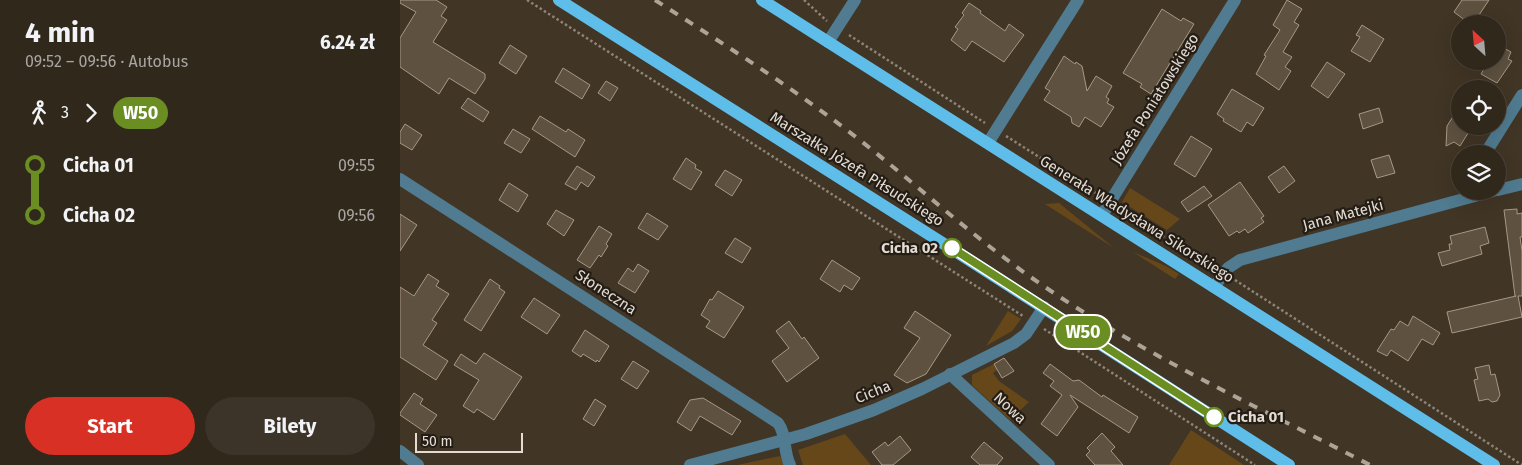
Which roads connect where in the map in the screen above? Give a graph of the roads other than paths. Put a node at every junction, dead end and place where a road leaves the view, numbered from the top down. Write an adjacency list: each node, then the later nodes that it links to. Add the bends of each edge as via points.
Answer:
1 (559, 0): 16 (main road, Marszałka Józefa Piłsudskiego)
2 (762, 0): 6 (main road, Generała Władysława Sikorskiego)
3 (855, 0): 6 (street)
4 (1078, 0): 8 (street)
5 (1235, 0): 14 (street, Józefa Poniatowskiego)
6 (828, 42): 8 (main road, Generała Władysława Sikorskiego)
7 (1522, 94): 9 (street)
8 (988, 143): 14 (main road, Generała Władysława Sikorskiego)
9 (1491, 145)
10 (400, 178): 18 (street, Słoneczna, via 778,423)
11 (1522, 184): 12 (street)
12 (1506, 188)
13 (1451, 199): 15 (street, Jana Matejki, via 1240,260 1228,268)
14 (1102, 215): 15 (main road, Generała Władysława Sikorskiego)
15 (1214, 287): 25 (main road, Generała Władysława Sikorskiego)
16 (1044, 307): 17 (street, Cicha, via 1026,334 1014,343); 24 (main road, Marszałka Józefa Piłsudskiego)
17 (950, 374): 18 (street, Cicha, via 874,410); 23 (street, Nowa)
18 (784, 441): 21 (street, Cicha); 22 (street, Słoneczna)
19 (400, 451): 20 (street)
20 (418, 465)
21 (690, 465)
22 (790, 465)
23 (1049, 465)
24 (1289, 465)
25 (1494, 465)

